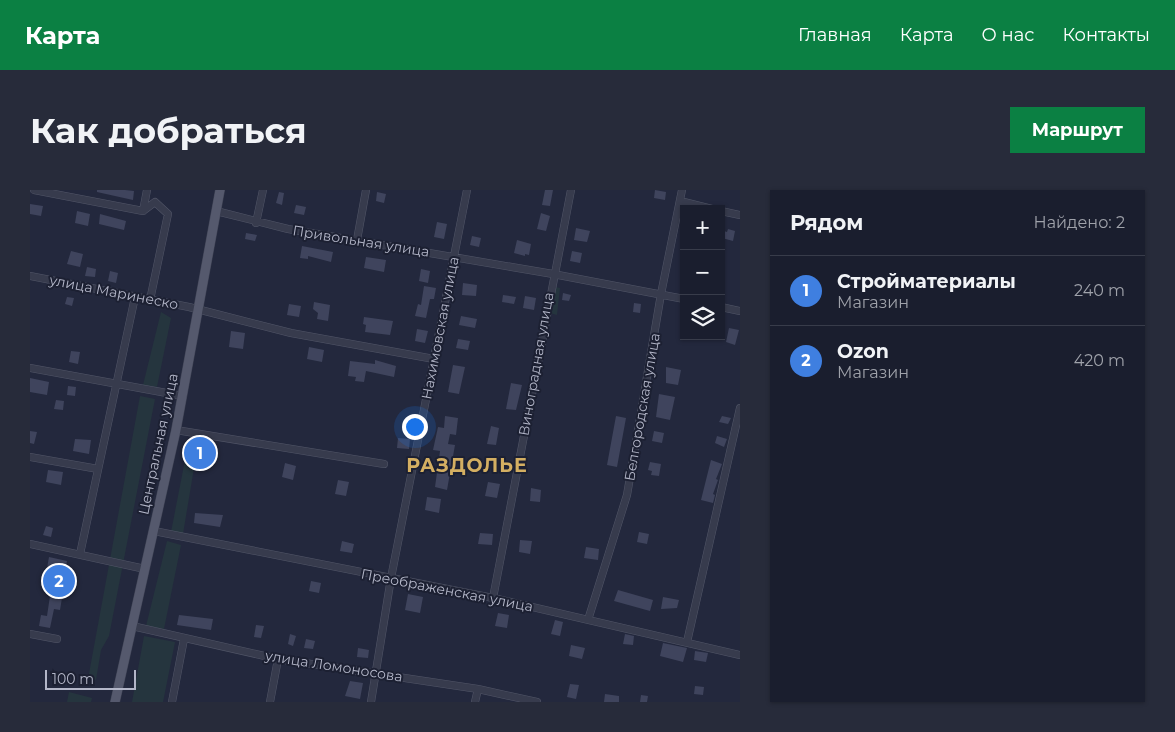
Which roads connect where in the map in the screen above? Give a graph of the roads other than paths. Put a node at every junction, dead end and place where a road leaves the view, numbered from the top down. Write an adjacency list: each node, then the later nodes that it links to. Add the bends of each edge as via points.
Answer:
1 (34, 190): 12 (street)
2 (147, 190): 12 (street)
3 (220, 190): 11 (main road, Центральная улица)
4 (263, 190): 15 (street)
5 (366, 190): 16 (street)
6 (467, 190): 17 (street, Нахимовская улица)
7 (570, 190): 18 (street, Виноградная улица)
8 (682, 190): 9 (street, Белгородская улица)
9 (680, 201): 10 (street); 20 (street, Белгородская улица)
10 (696, 205)
11 (216, 211): 15 (street, Привольная улица); 25 (main road, Центральная улица)
12 (143, 212): 23 (street, via 156,202 168,214)
13 (725, 212): 14 (street)
14 (740, 215)
15 (256, 223): 16 (street, Привольная улица)
16 (357, 240): 17 (street, Привольная улица)
17 (454, 257): 18 (street, Привольная улица); 27 (street, Нахимовская улица)
18 (553, 274): 20 (street, Привольная улица); 41 (street, Виноградная улица)
19 (30, 276): 21 (street, улица Маринеско)
20 (661, 294): 22 (street, Привольная улица); 42 (street, Белгородская улица, via 627,495)
21 (135, 297): 23 (street, улица Маринеско); 29 (street)
22 (680, 298)
23 (150, 300): 25 (street, улица Маринеско)
24 (725, 308): 26 (street)
25 (198, 309): 27 (street, via 291,333); 30 (main road, Центральная улица)
26 (740, 311)
27 (434, 358): 40 (street, Нахимовская улица)
28 (30, 368): 29 (street)
29 (117, 385): 30 (street); 35 (street)
30 (183, 396): 32 (main road, Центральная улица)
31 (740, 408): 47 (street)
32 (176, 430): 34 (street); 36 (main road, Центральная улица)
33 (30, 457): 35 (street)
34 (384, 464)
35 (98, 469): 38 (street)
36 (154, 531): 39 (main road, Центральная улица); 40 (street, Преображенская улица)
37 (30, 544): 38 (street)
38 (80, 554): 39 (street)
39 (144, 569): 43 (main road, Центральная улица)
40 (391, 578): 41 (street, Преображенская улица); 50 (street, Нахимовская улица)
41 (493, 598): 42 (street, Преображенская улица)
42 (588, 620): 47 (street, Преображенская улица)
43 (132, 626): 46 (street, улица Ломоносова); 52 (main road, Центральная улица)
44 (30, 634): 45 (street)
45 (57, 639)
46 (184, 639): 49 (street, улица Ломоносова); 53 (street)
47 (688, 642): 48 (street, Преображенская улица)
48 (740, 655)
49 (278, 659): 50 (street, улица Ломоносова); 54 (street)
50 (376, 672): 51 (street, улица Ломоносова); 55 (street, Нахимовская улица)
51 (478, 689): 56 (street); 57 (street, улица Ломоносова)
52 (115, 702)
53 (172, 702)
54 (270, 702)
55 (371, 702)
56 (475, 702)
57 (537, 702)

